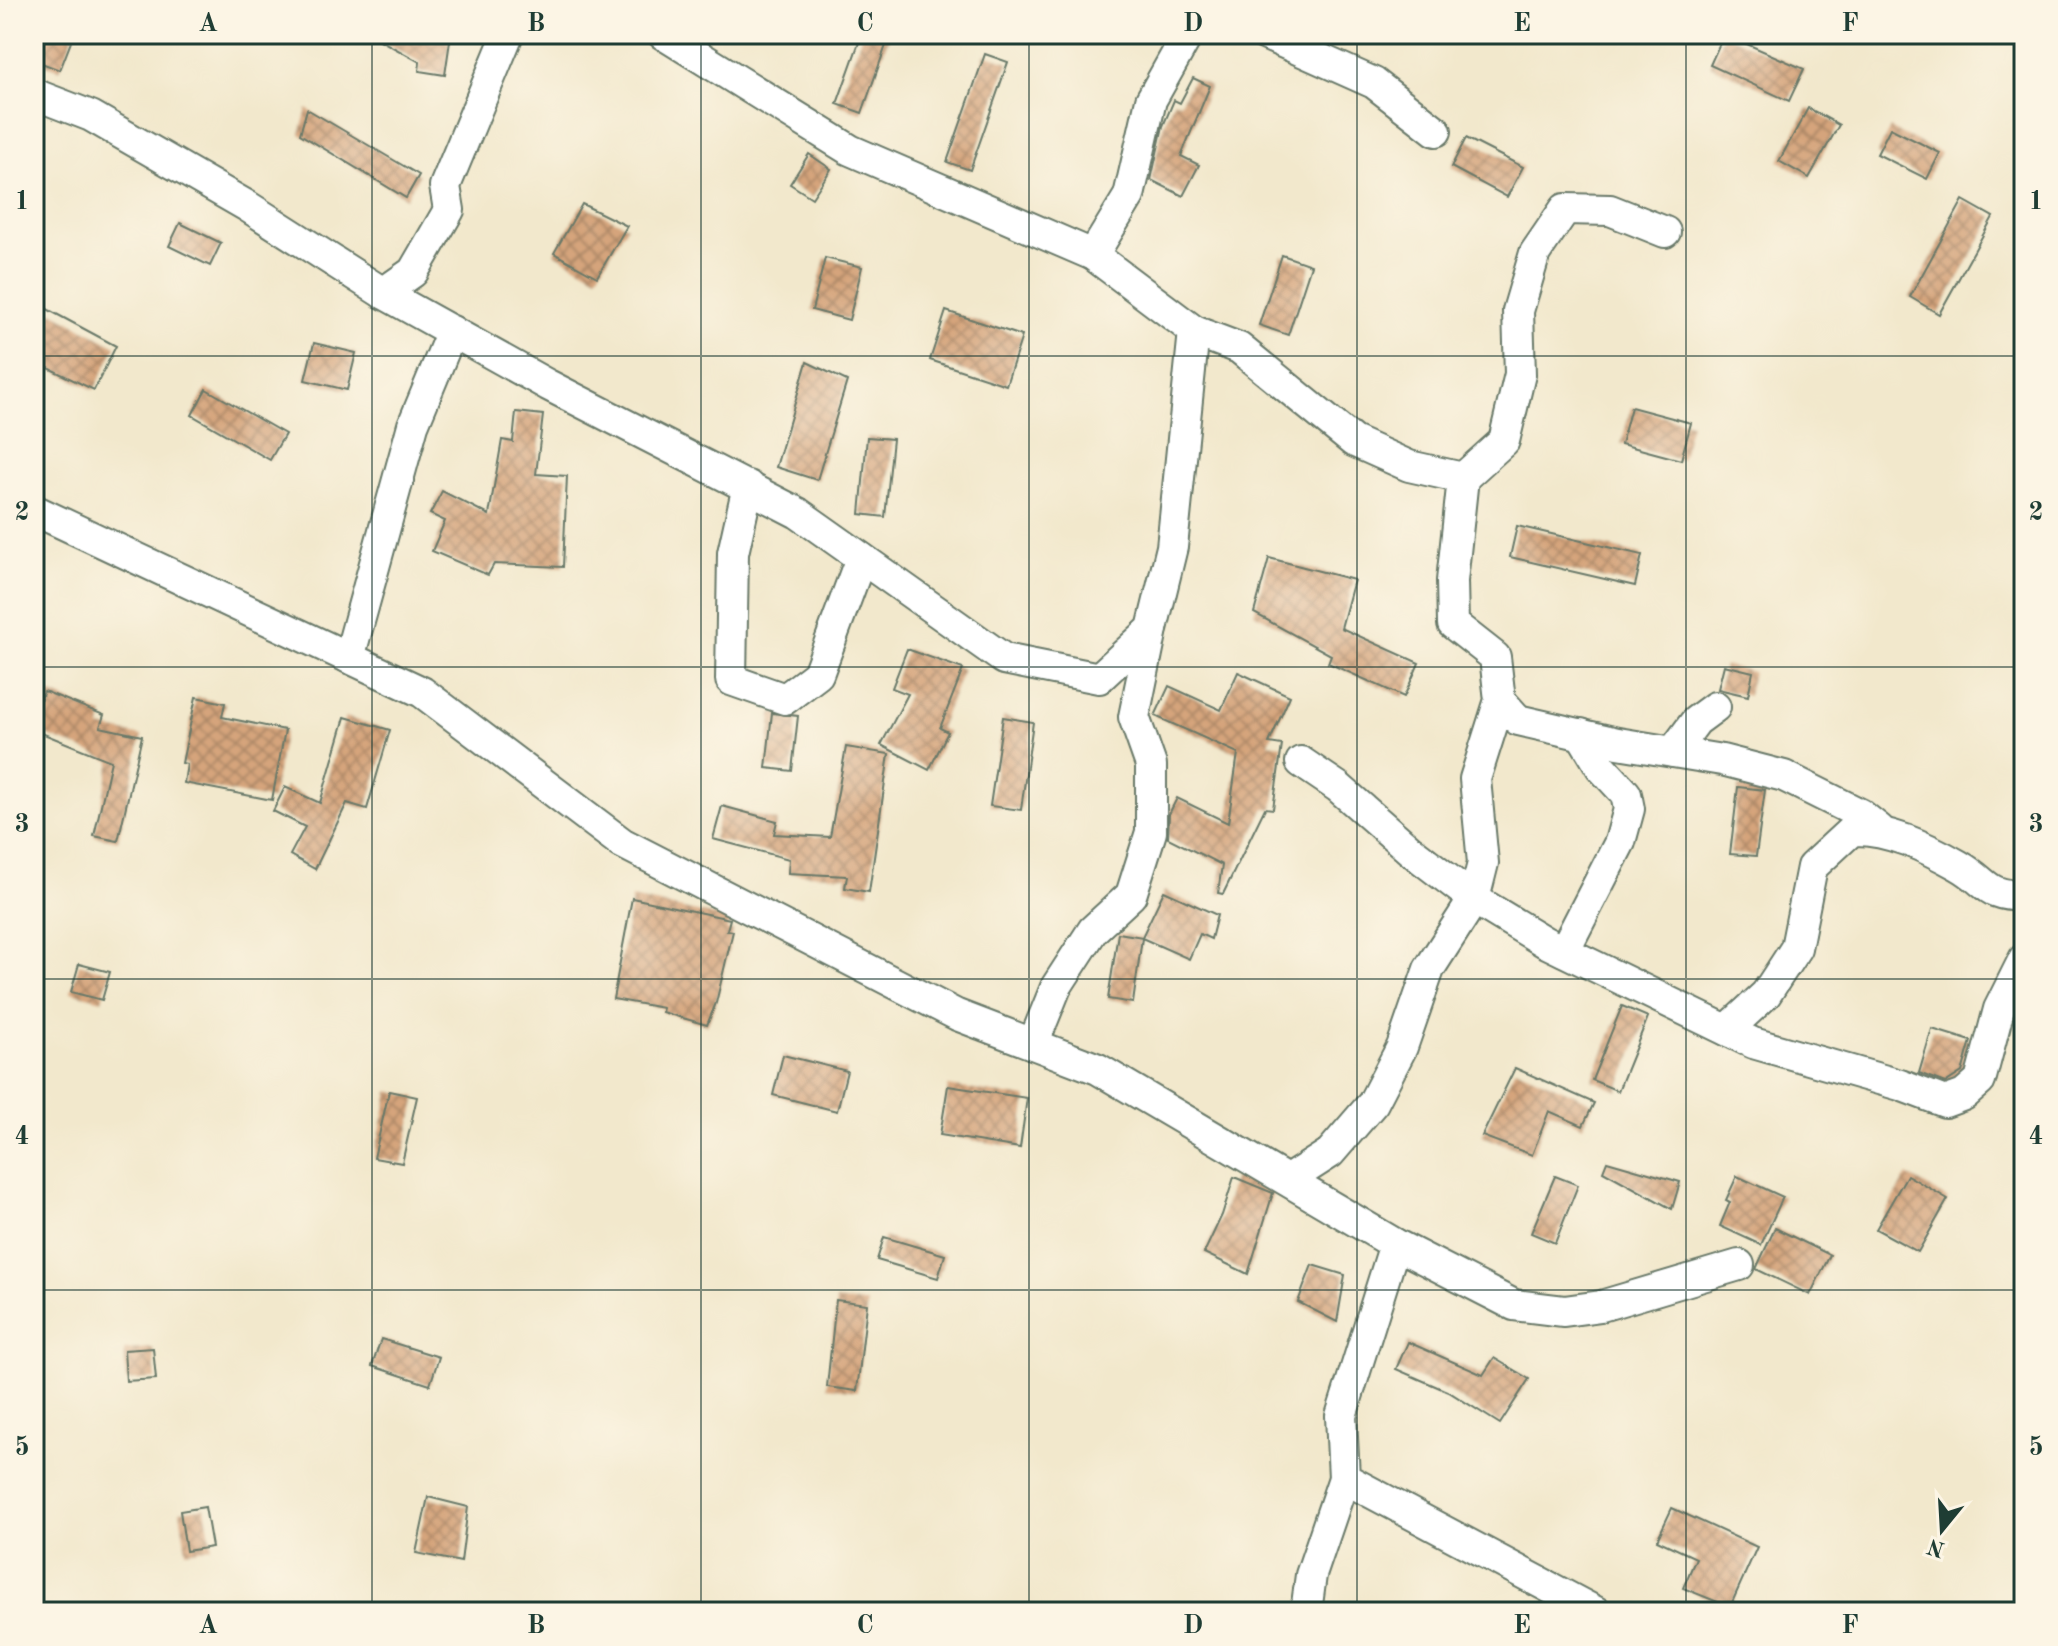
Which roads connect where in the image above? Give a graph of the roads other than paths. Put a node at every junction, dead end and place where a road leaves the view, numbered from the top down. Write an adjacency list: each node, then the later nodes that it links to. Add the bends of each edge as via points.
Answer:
1 (508, 34): 9 (street, via 445,186 449,210 413,272)
2 (663, 34): 8 (street, via 850,150)
3 (1188, 34): 8 (street, via 1151,100 1129,196)
4 (1264, 34): 6 (street, via 1374,83)
5 (34, 94): 9 (street, via 91,116)
6 (1436, 131)
7 (1665, 232): 12 (street, via 1610,210 1565,209 1535,253 1518,311 1520,374 1504,441)
8 (1093, 255): 11 (street)
9 (383, 293): 10 (street)
10 (452, 331): 13 (street); 17 (street, via 413,425)
11 (1194, 331): 12 (street, via 1239,348 1353,441 1409,466); 16 (street, via 1172,547)
12 (1463, 478): 19 (street, via 1453,624 1495,657)
13 (748, 486): 15 (street, via 798,513); 15 (street, via 733,553 731,680 785,699 818,674)
14 (34, 510): 17 (street)
15 (861, 558): 18 (street, via 1004,659)
16 (1152, 629): 18 (street); 21 (street)
17 (349, 658): 31 (street, via 422,692 622,843 957,1015)
18 (1099, 678): 21 (street)
19 (1500, 700): 22 (street, via 1518,720); 27 (street, via 1475,779 1483,863)
20 (1715, 707): 23 (street, via 1696,721)
21 (1134, 717): 31 (street, via 1151,765 1151,832 1131,895 1093,930 1056,987)
22 (1581, 734): 23 (street); 28 (street, via 1626,794 1629,809 1620,842)
23 (1673, 752): 25 (street, via 1784,776)
24 (1301, 762): 27 (street)
25 (1879, 829): 26 (street, via 1960,866 1999,896); 30 (street, via 1852,830 1812,867 1796,948 1766,994)
26 (2024, 896)
27 (1474, 899): 28 (street); 32 (street, via 1429,969 1402,1047 1373,1103 1330,1153)
28 (1564, 951): 30 (street)
29 (2024, 959): 30 (street, via 1999,1009 1980,1081 1945,1102 1753,1043)
30 (1727, 1030)
31 (1033, 1044): 32 (street, via 1098,1069)
32 (1288, 1180): 33 (street)
33 (1395, 1244): 34 (street, via 1514,1305 1564,1311 1601,1306); 35 (street, via 1341,1416)
34 (1739, 1265)
35 (1344, 1478): 36 (street, via 1311,1575); 37 (street)
36 (1306, 1612)
37 (1596, 1612)

